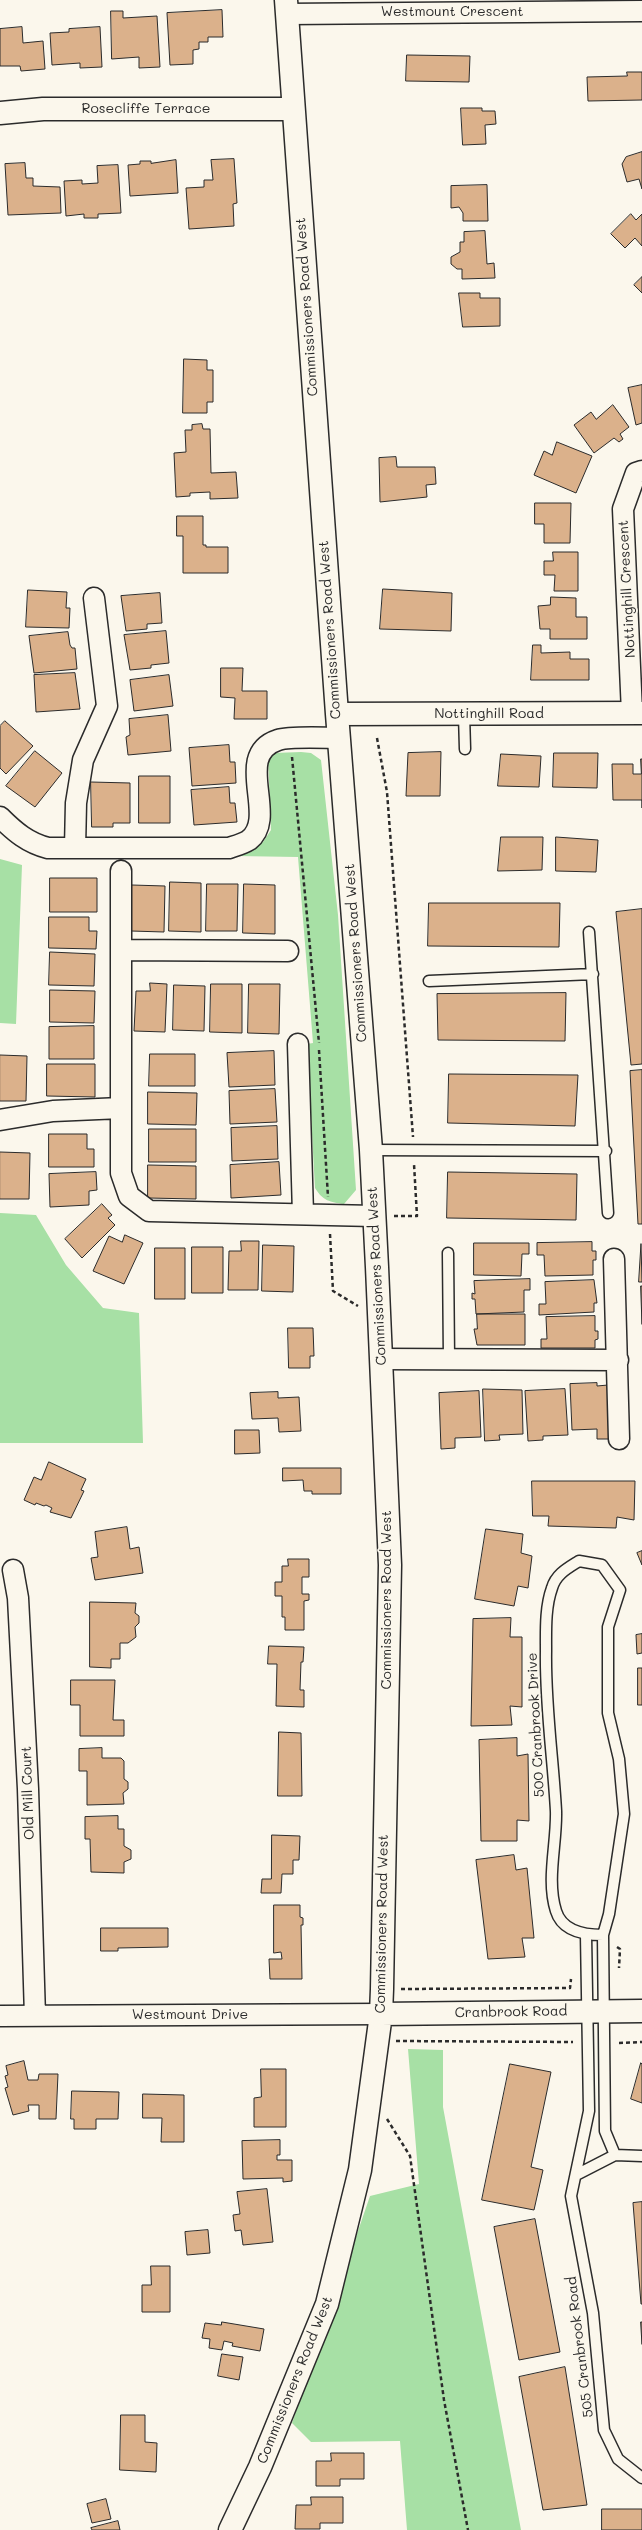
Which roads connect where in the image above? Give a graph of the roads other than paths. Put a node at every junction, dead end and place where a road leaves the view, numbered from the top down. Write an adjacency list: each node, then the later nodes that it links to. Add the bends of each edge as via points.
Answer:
1 (286, 7): 2 (street, Westmount Crescent); 3 (main road, Commissioners Road West)
2 (642, 11)
3 (292, 110): 4 (main road, Rosecliffe Terrace, via 43,109); 8 (main road, Commissioners Road West)
4 (0, 113)
5 (642, 471): 7 (street, Nottinghill Crescent, via 636,473 623,509)
6 (94, 598): 13 (street, via 107,706 83,760 76,803)
7 (637, 713): 9 (main road, Nottinghill Road)
8 (336, 714): 9 (main road, Nottinghill Road); 10 (main road, Commissioners Road West)
9 (464, 714): 11 (lane)
10 (339, 738): 13 (street, via 278,740 262,750 256,769 260,822 249,840 229,848); 23 (main road, Commissioners Road West)
11 (465, 749)
12 (0, 817): 13 (street, via 16,833 33,844 48,848)
13 (75, 848)
14 (121, 871): 16 (street)
15 (590, 932): 18 (lane)
16 (121, 950): 17 (street); 21 (street)
17 (288, 951)
18 (593, 974): 19 (lane); 24 (lane)
19 (430, 981)
20 (298, 1044): 26 (street)
21 (121, 1108): 22 (street, via 53,1111); 26 (street, via 121,1173 129,1196 149,1211)
22 (0, 1120)
23 (371, 1150): 24 (lane); 27 (main road, Commissioners Road West)
24 (606, 1151): 25 (lane)
25 (608, 1213)
26 (303, 1214): 27 (street)
27 (374, 1216): 30 (main road, Commissioners Road West)
28 (448, 1253): 31 (lane)
29 (614, 1259): 32 (street)
30 (381, 1359): 31 (street); 39 (main road, Commissioners Road West, via 390,1565)
31 (449, 1359): 32 (street)
32 (618, 1360): 33 (street)
33 (619, 1439)
34 (13, 1570): 41 (street, Old Mill Court, via 18,1598 28,1789)
35 (586, 1935): 36 (lane, 500 Cranbrook Drive); 36 (lane, 500 Cranbrook Drive, via 566,1926 556,1912 553,1874 556,1811 546,1710 546,1632 552,1587 559,1574 579,1560 602,1565 620,1590 608,1627 608,1713 619,1759 624,1814 609,1914); 37 (lane)
36 (603, 1937): 37 (lane, 500 Cranbrook Drive)
37 (595, 2011): 38 (main road, Cranbrook Road); 39 (main road, Cranbrook Road); 42 (lane, via 605,2131); 44 (lane, 505 Cranbrook Road, via 588,2043 589,2111)
38 (642, 2011)
39 (381, 2014): 41 (street, Westmount Drive); 46 (main road, Commissioners Road West, via 360,2170 327,2304 260,2467)
40 (0, 2016): 41 (street, Westmount Drive)
41 (35, 2016)
42 (615, 2155): 43 (lane); 44 (lane)
43 (642, 2156)
44 (576, 2175): 45 (lane, 505 Cranbrook Road, via 571,2196 593,2313 604,2430 618,2459)
45 (642, 2478)
46 (230, 2530)

